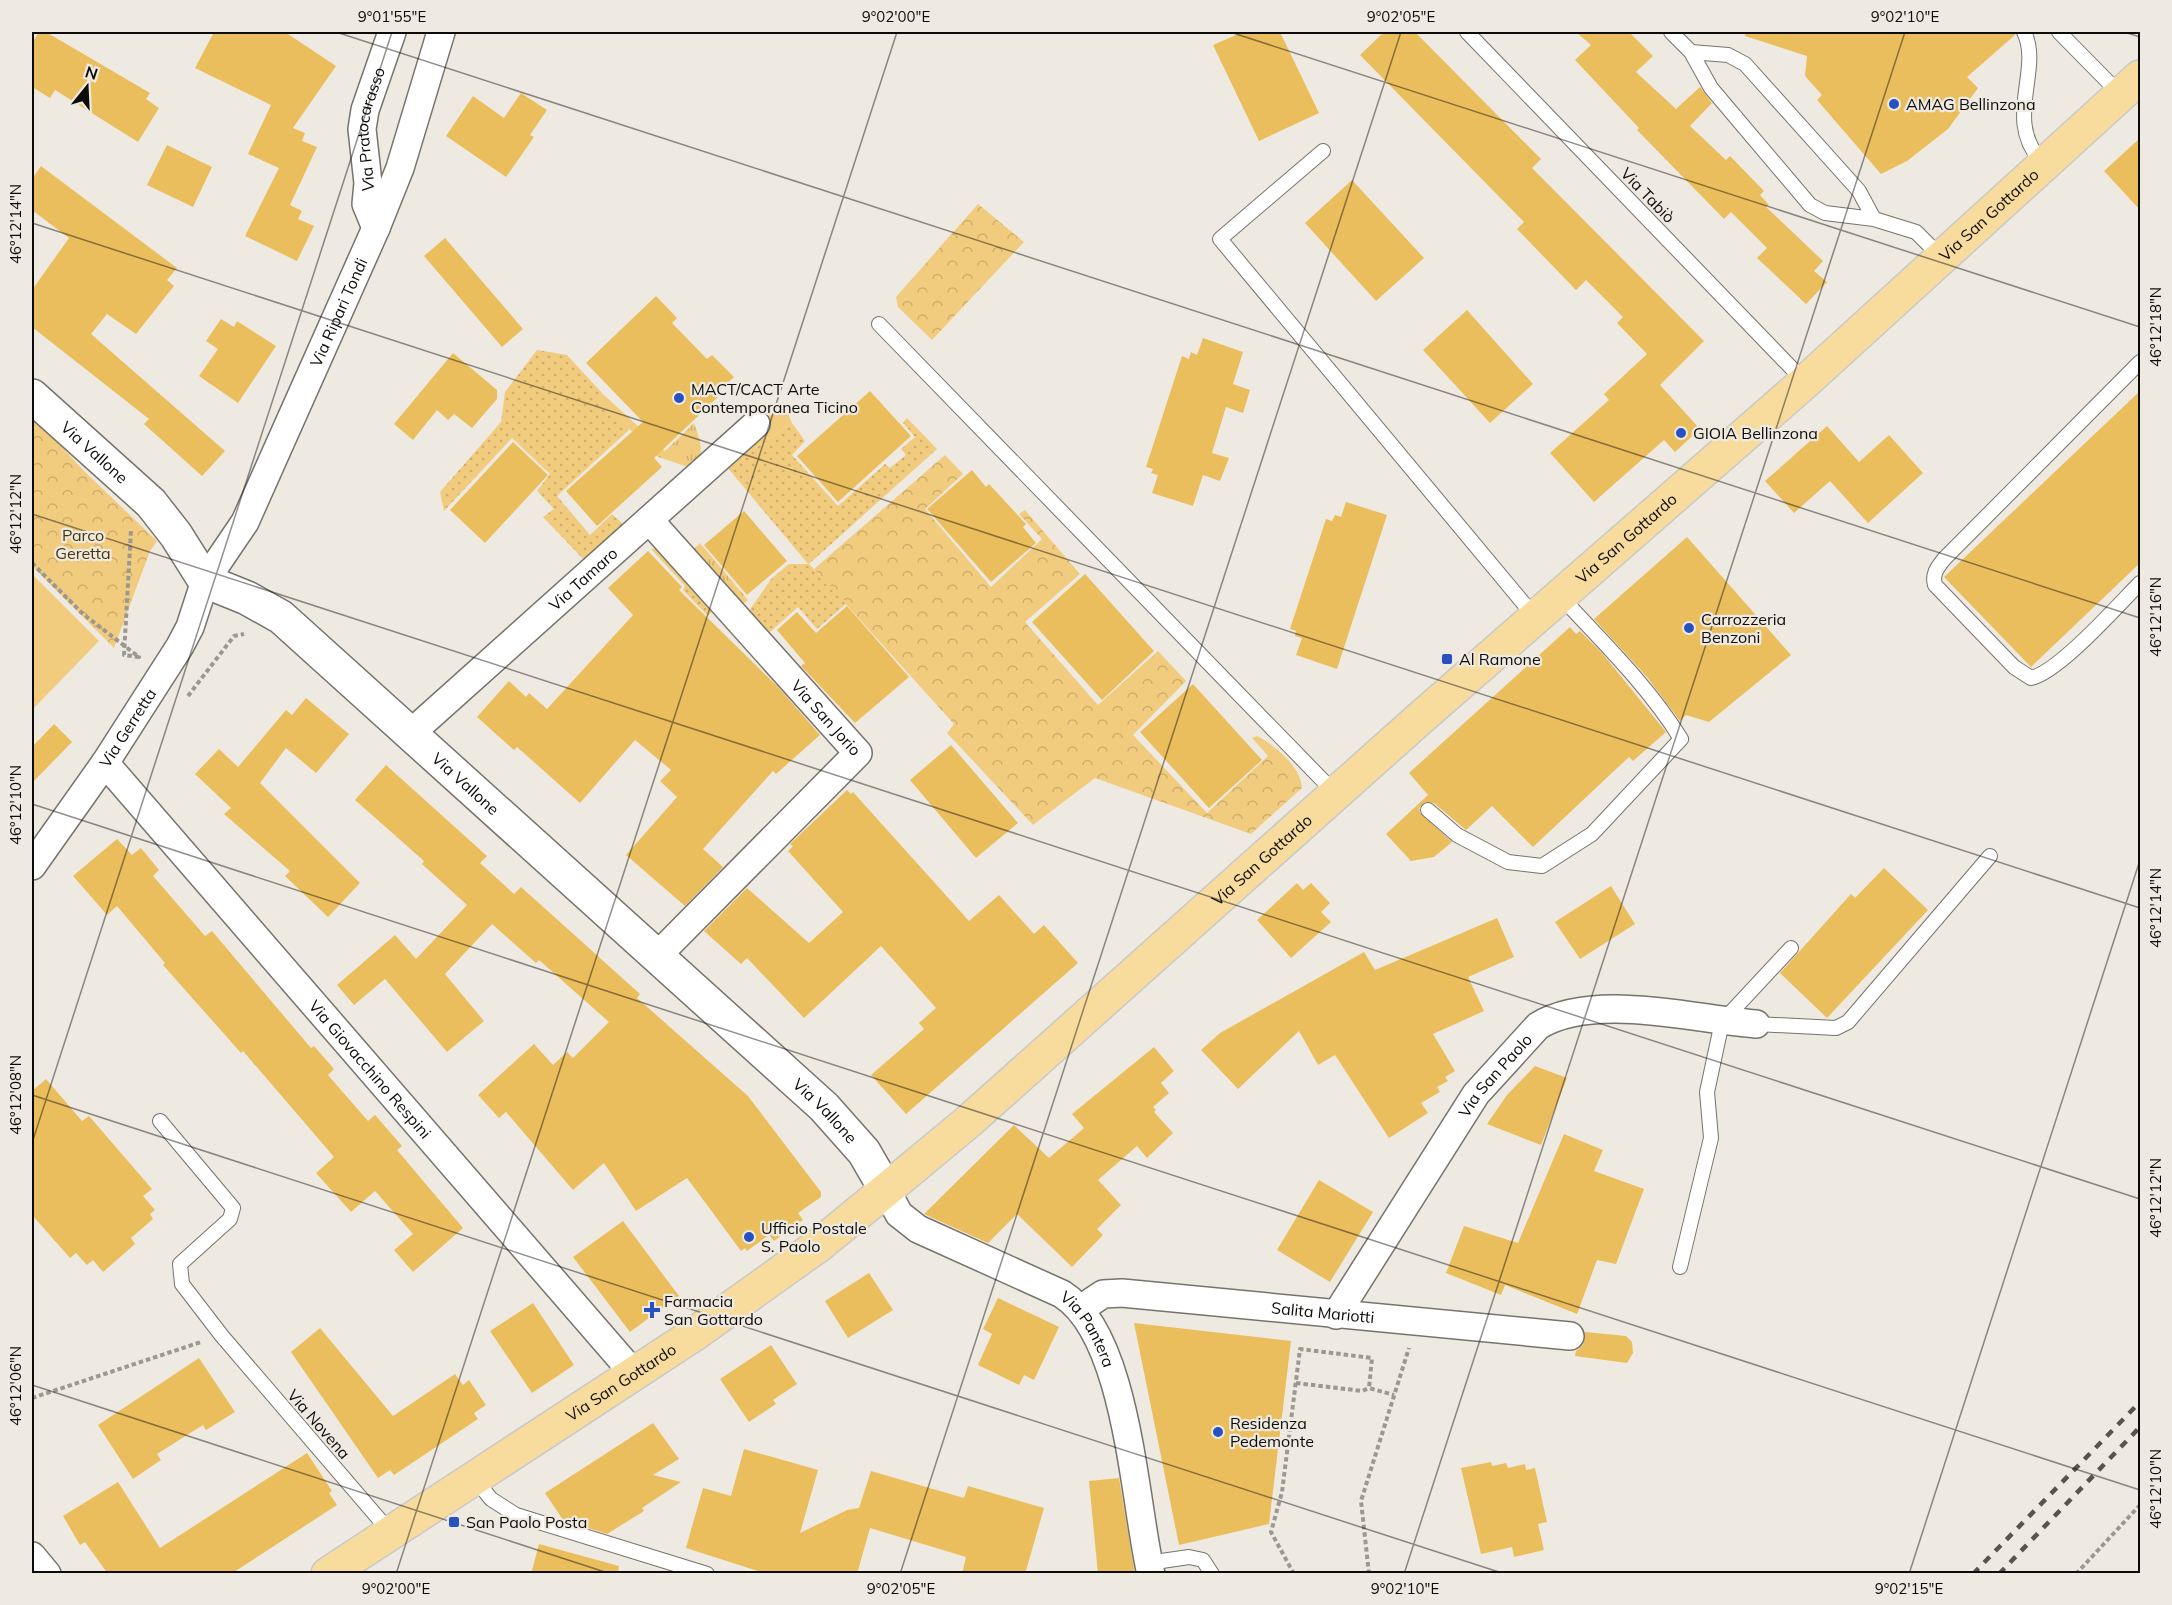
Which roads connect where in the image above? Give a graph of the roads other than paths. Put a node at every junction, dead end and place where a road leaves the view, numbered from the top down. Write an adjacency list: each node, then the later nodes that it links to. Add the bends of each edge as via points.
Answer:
1 (393, 32): 12 (street, Via Pratocarasso, via 362,129 368,183 366,204)
2 (441, 32): 12 (street, Via Ripari Tondi, via 400,168)
3 (1467, 32): 16 (lane, Via Tabiò)
4 (1671, 32): 7 (lane)
5 (2024, 32): 10 (lane, via 2028,51 2026,135 2034,154)
6 (2060, 32): 8 (lane)
7 (1691, 52): 11 (lane, via 1728,55 1745,64 1859,191); 11 (lane, via 1711,88 1810,205 1825,213)
8 (2130, 85): 10 (main road, Via San Gottardo)
9 (1323, 151): 23 (lane, via 1220,239)
10 (2043, 163): 13 (main road, Via San Gottardo)
11 (1874, 219): 13 (lane, via 1916,232)
12 (376, 228): 20 (street, Via Ripari Tondi, via 245,522)
13 (1942, 258): 16 (main road, Via San Gottardo)
14 (879, 324): 26 (lane)
15 (2140, 362): 21 (lane, via 1944,560 1933,578 1935,585 2014,667 2031,678 2069,653)
16 (1805, 382): 22 (main road, Via San Gottardo)
17 (32, 396): 20 (street, Via Vallone, via 151,503)
18 (756, 424): 19 (street, Via Tamaro)
19 (650, 521): 24 (street, Via Tamaro); 31 (street, Via San Jorio, via 858,753)
20 (205, 581): 24 (street, Via Vallone, via 281,617); 25 (street, Via Gerretta, via 180,646)
21 (2140, 584)
22 (1560, 596): 23 (main road, Via San Gottardo); 27 (lane, via 1681,739 1592,834 1542,866 1508,862 1457,835)
23 (1535, 618): 26 (main road, Via San Gottardo)
24 (411, 733): 31 (street, Via Vallone)
25 (105, 763): 29 (street, Via Gerretta); 40 (street, Via Giovacchino Respini)
26 (1336, 794): 35 (main road, Via San Gottardo, via 969,1121)
27 (1428, 810)
28 (1990, 856): 33 (lane, via 1848,1022 1836,1028)
29 (32, 866)
30 (1791, 948): 32 (lane)
31 (656, 957): 35 (street, Via Vallone, via 824,1107 864,1152)
32 (1722, 1022): 33 (street, Via San Paolo); 36 (lane, via 1707,1092 1711,1138); 38 (street, Via San Paolo, via 1632,1010 1583,1009 1563,1013 1538,1026 1476,1094)
33 (1756, 1024)
34 (160, 1121): 42 (lane, Via Novena, via 233,1208 230,1219 184,1258 179,1272 182,1284)
35 (886, 1190): 37 (street, Via Pantera, via 899,1214 918,1229 1062,1294); 40 (main road, Via San Gottardo, via 819,1245)
36 (1680, 1267)
37 (1082, 1308): 38 (street, Salita Mariotti, via 1103,1294 1122,1293); 44 (street, Via Pantera, via 1094,1328 1119,1402 1137,1480)
38 (1336, 1315): 39 (street, Salita Mariotti)
39 (1570, 1336)
40 (635, 1374): 41 (main road, Via San Gottardo)
41 (475, 1479): 42 (main road, Via San Gottardo); 47 (lane, via 491,1499 516,1515)
42 (391, 1533): 46 (main road, Via San Gottardo)
43 (32, 1556): 45 (street)
44 (1149, 1568): 48 (lane, via 1189,1557 1203,1560)
45 (47, 1574)
46 (328, 1574)
47 (707, 1574)
48 (1212, 1574)

